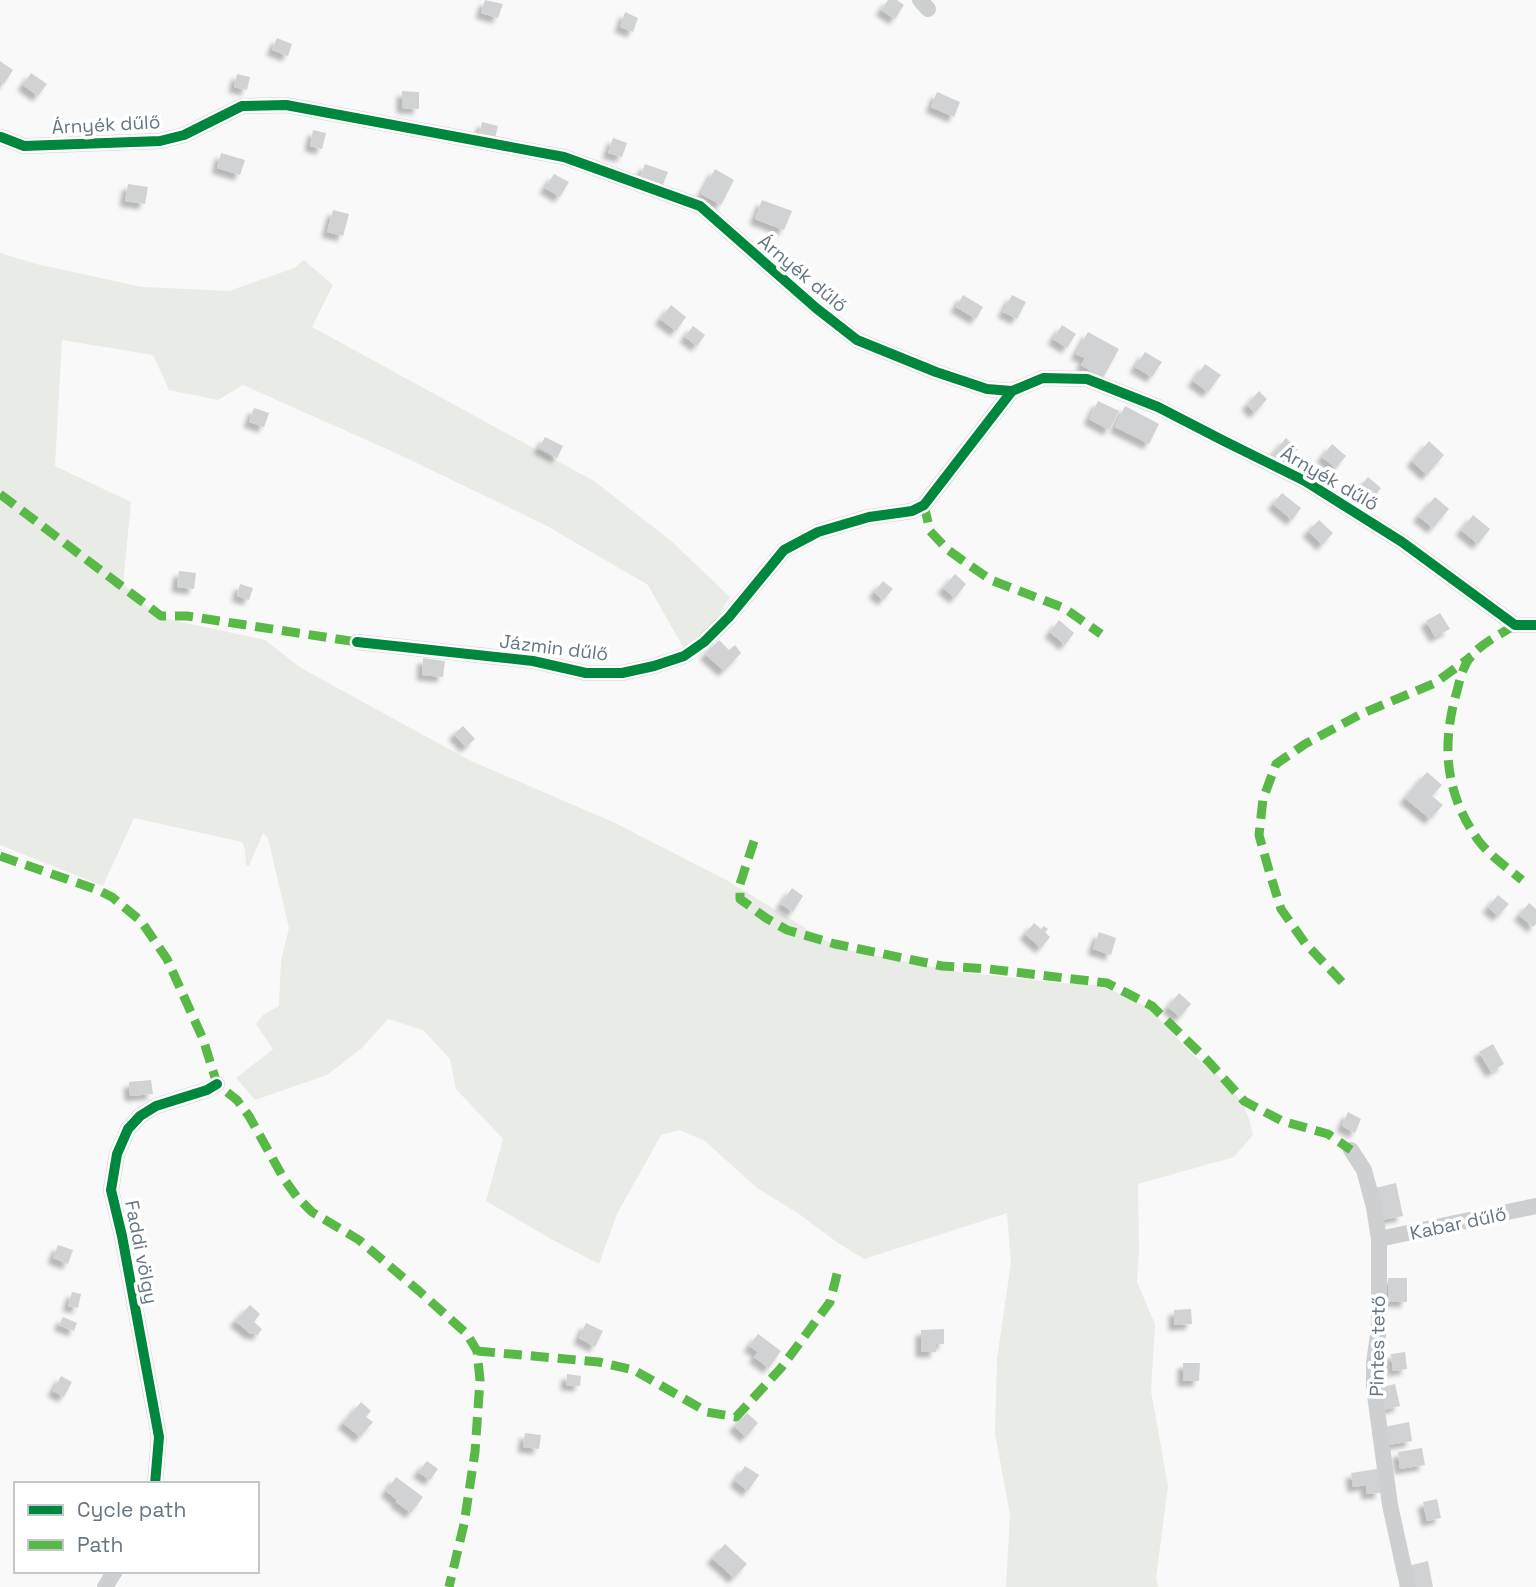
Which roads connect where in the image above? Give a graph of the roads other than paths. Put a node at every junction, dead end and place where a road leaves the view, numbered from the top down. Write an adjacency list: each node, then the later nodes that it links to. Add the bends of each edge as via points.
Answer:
1 (1, 137): 2 (street, Árnyék dűlő, via 24,146 160,141 184,135 242,107 286,105 564,158 700,206 857,340 987,390)
2 (1012, 391): 3 (street, Árnyék dűlő, via 1043,378 1087,379 1158,407 1305,481 1402,542 1515,625); 4 (street, Jázmin dűlő, via 924,505 818,532 784,550 729,617 684,656 622,673 586,673 533,662)
3 (1536, 625)
4 (357, 642)
5 (217, 1084): 9 (street, Faddi völgy, via 140,1116 128,1129 117,1154 111,1190 159,1437)
6 (1351, 1150): 8 (street, Pintes tető, via 1364,1170)
7 (1536, 1206): 8 (street, Kabar dűlő)
8 (1379, 1239): 10 (street, Pintes tető, via 1374,1388 1390,1505)
9 (155, 1482)
10 (1408, 1587)

